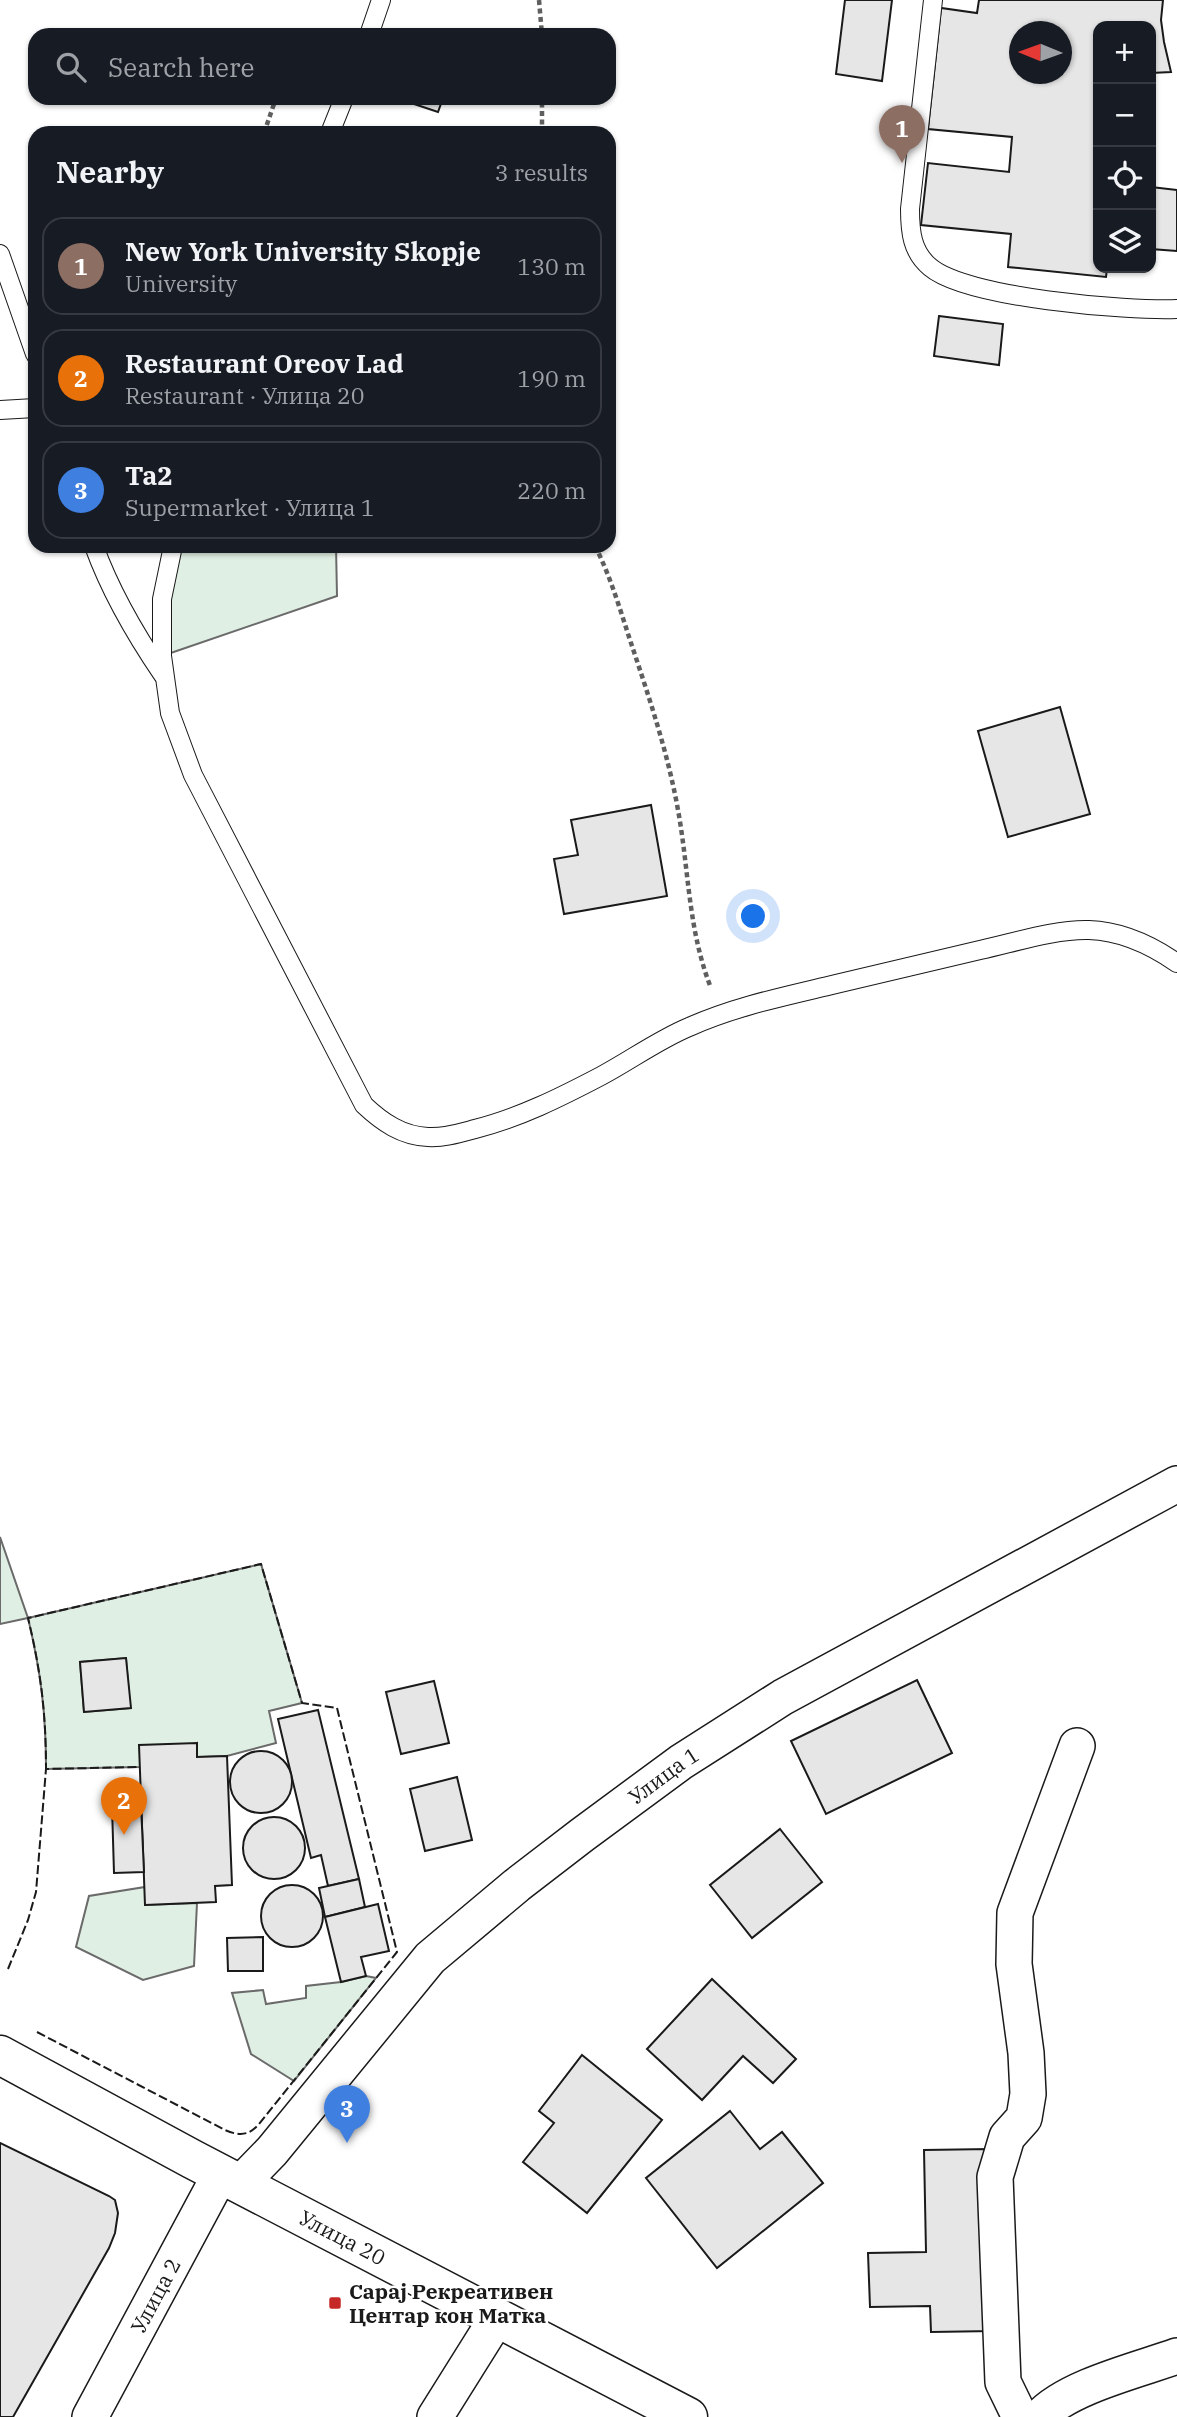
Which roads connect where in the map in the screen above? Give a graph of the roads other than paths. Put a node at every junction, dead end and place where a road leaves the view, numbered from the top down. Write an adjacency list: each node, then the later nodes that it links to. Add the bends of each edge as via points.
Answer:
1 (381, 0): 3 (lane)
2 (933, 0): 7 (lane, via 910,209 911,233 921,258 947,278 995,291 1076,303)
3 (371, 28)
4 (341, 105): 5 (lane)
5 (334, 126)
6 (0, 254): 8 (lane)
7 (1177, 309)
8 (28, 334)
9 (28, 409): 10 (lane)
10 (0, 411)
11 (97, 553): 13 (lane, via 133,631)
12 (172, 553): 13 (lane, via 162,599)
13 (165, 678): 14 (lane, via 170,713 193,775 364,1105 396,1129 427,1138 511,1119 688,1027 722,1014 956,956 1087,930 1127,937)
14 (1177, 963)
15 (1177, 1484): 18 (street, Улица 1, via 783,1697 681,1762 517,1885 430,1958 272,2151)
16 (1077, 1746): 24 (street, via 1015,1913 1014,1964 1028,2094 1024,2118 1007,2137 995,2177 1003,2382)
17 (0, 2055): 18 (street, Улица 20)
18 (231, 2179): 19 (street, Улица 20); 21 (street, Улица 2)
19 (497, 2318): 22 (street); 23 (street, Улица 20)
20 (1177, 2356): 25 (street, via 1074,2393)
21 (90, 2417)
22 (435, 2417)
23 (688, 2417)
24 (1020, 2417)
25 (1040, 2417)

